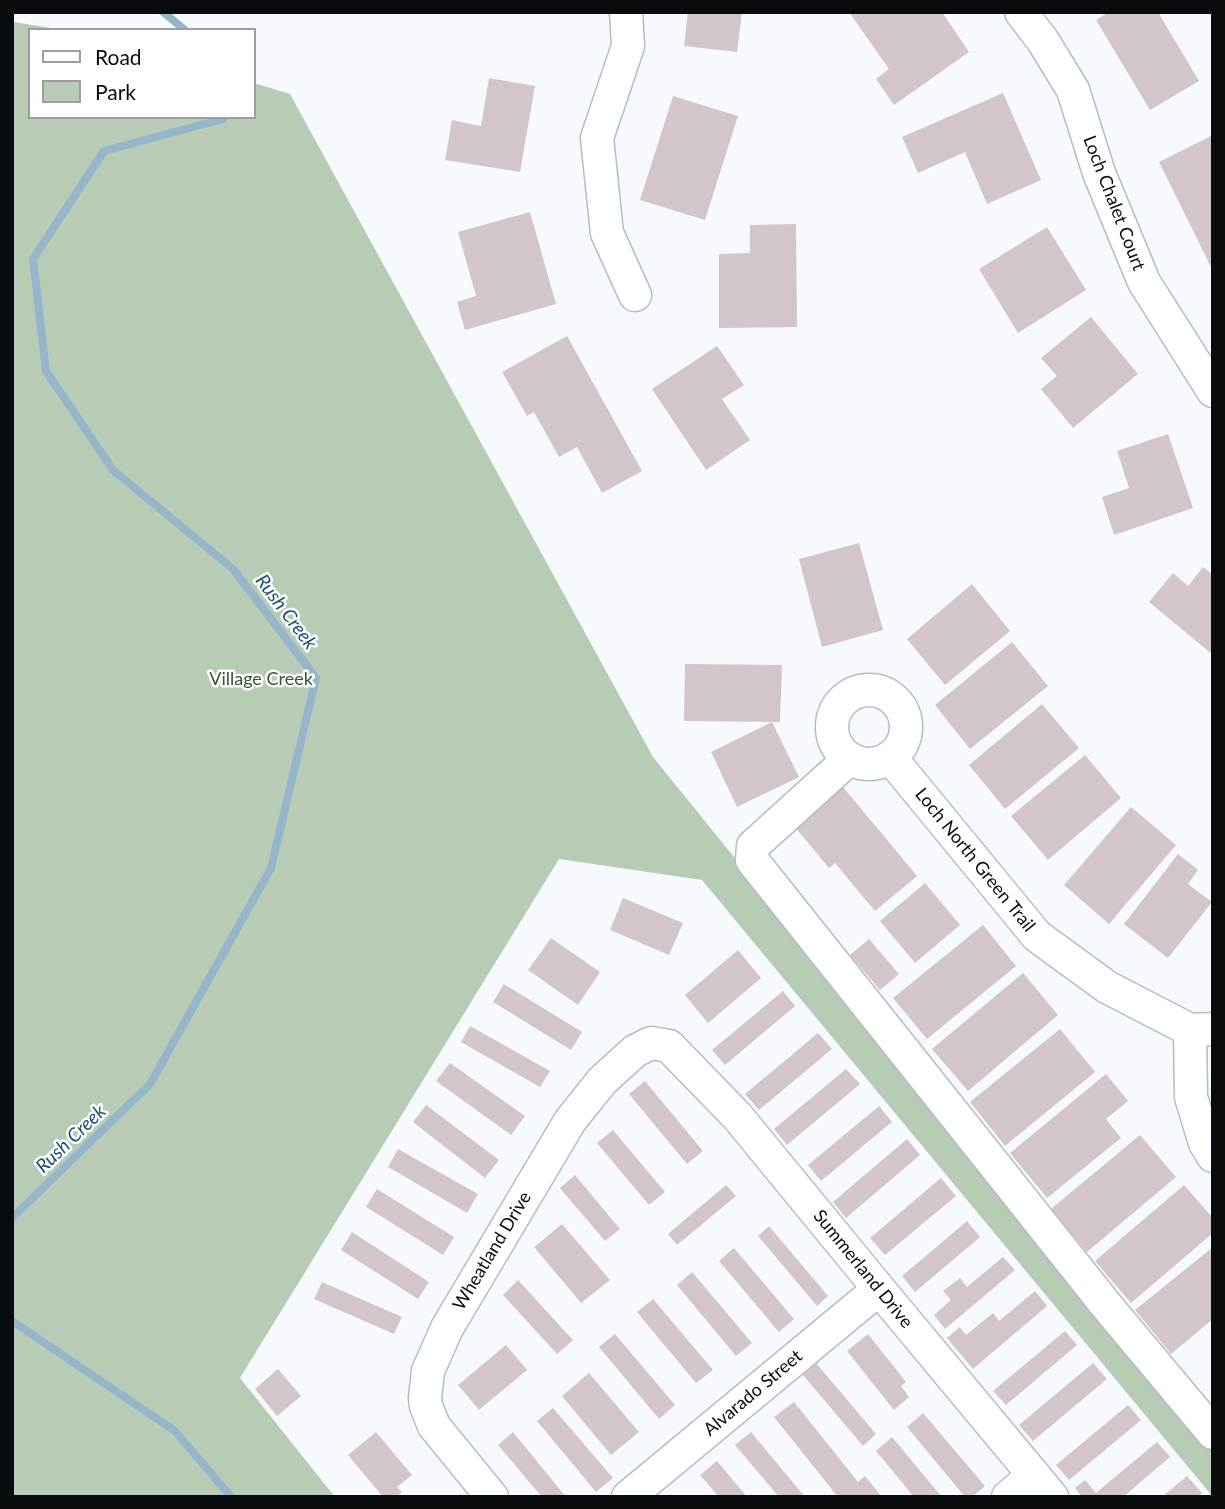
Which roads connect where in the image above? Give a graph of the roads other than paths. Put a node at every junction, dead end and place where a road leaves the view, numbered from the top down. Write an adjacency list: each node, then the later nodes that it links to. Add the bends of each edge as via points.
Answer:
1 (626, 12): 3 (street, via 628,46 597,138 607,233)
2 (1021, 12): 4 (street, Loch Chalet Court, via 1073,90 1099,173 1144,282)
3 (635, 295)
4 (1213, 391)
5 (890, 757): 6 (street, via 863,764); 6 (street, via 905,733 899,705 875,691 860,691 837,708 832,722 833,736); 7 (street, Loch North Green Trail, via 1037,936 1107,987)
6 (849, 759): 11 (street, via 753,846 752,860)
7 (1202, 1030): 9 (street, via 1191,1097)
8 (669, 1046): 10 (street, Summerland Drive, via 737,1116); 13 (street, Wheatland Drive, via 651,1043 635,1051 570,1121 447,1328 428,1371 426,1406 435,1426)
9 (1213, 1156)
10 (879, 1289): 12 (street, Summerland Drive); 14 (street, Alvarado Street)
11 (1213, 1433)
12 (1043, 1486): 15 (street)
13 (492, 1497)
14 (628, 1497)
15 (1008, 1497)

